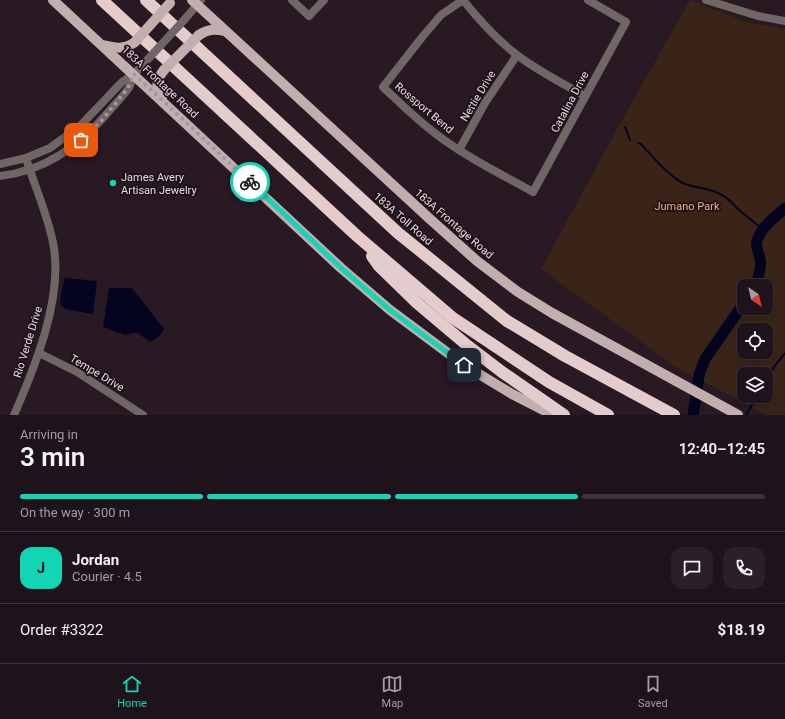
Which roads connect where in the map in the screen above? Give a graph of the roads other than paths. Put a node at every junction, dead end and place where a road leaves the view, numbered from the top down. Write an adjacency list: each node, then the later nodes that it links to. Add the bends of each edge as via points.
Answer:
1 (53, 0): 14 (main road, 183A Frontage Road)
2 (102, 0): 26 (highway)
3 (146, 0): 15 (highway, 183A Toll Road)
4 (156, 0): 15 (highway)
5 (292, 0): 6 (street, via 309,16)
6 (324, 0)
7 (463, 0): 16 (street, via 479,20); 20 (street, Rossport Bend, via 441,16 383,87 414,116)
8 (588, 0): 18 (street, Catalina Drive, via 626,22)
9 (706, 0): 12 (street, via 758,16)
10 (171, 2): 14 (main road, bridge, via 128,47)
11 (196, 2): 13 (main road, 183A Frontage Road); 17 (street, bridge, via 185,19)
12 (785, 21)
13 (225, 31): 19 (main road, bridge, via 211,29 198,35 159,76 157,86); 34 (main road, 183A Frontage Road, via 477,261 518,292)
14 (101, 44): 17 (main road, 183A Frontage Road)
15 (205, 54): 33 (highway, 183A Toll Road, via 398,233 507,321 565,356)
16 (517, 55): 18 (street); 20 (street, Nettie Drive, via 485,103)
17 (134, 74): 19 (main road, 183A Frontage Road); 21 (street, via 122,82 81,125 50,148); 23 (street, via 128,88 102,120 81,140 58,156)
18 (585, 96): 25 (street, Catalina Drive)
19 (165, 104): 30 (main road, 183A Frontage Road, via 341,268 390,310 464,365)
20 (459, 150): 25 (street, Rossport Bend)
21 (26, 158): 22 (street); 23 (street, Rio Verde Drive)
22 (0, 164)
23 (30, 170): 24 (street); 27 (street, Rio Verde Drive, via 50,228 54,249 55,281 50,316)
24 (0, 176)
25 (534, 192)
26 (357, 236): 31 (highway, via 380,266 418,303 468,346); 32 (highway, via 453,318 549,382)
27 (39, 353): 28 (street, Rio Verde Drive); 29 (street, Tempe Drive, via 77,372)
28 (14, 415)
29 (143, 415)
30 (553, 415)
31 (564, 415)
32 (608, 415)
33 (674, 415)
34 (738, 415)

